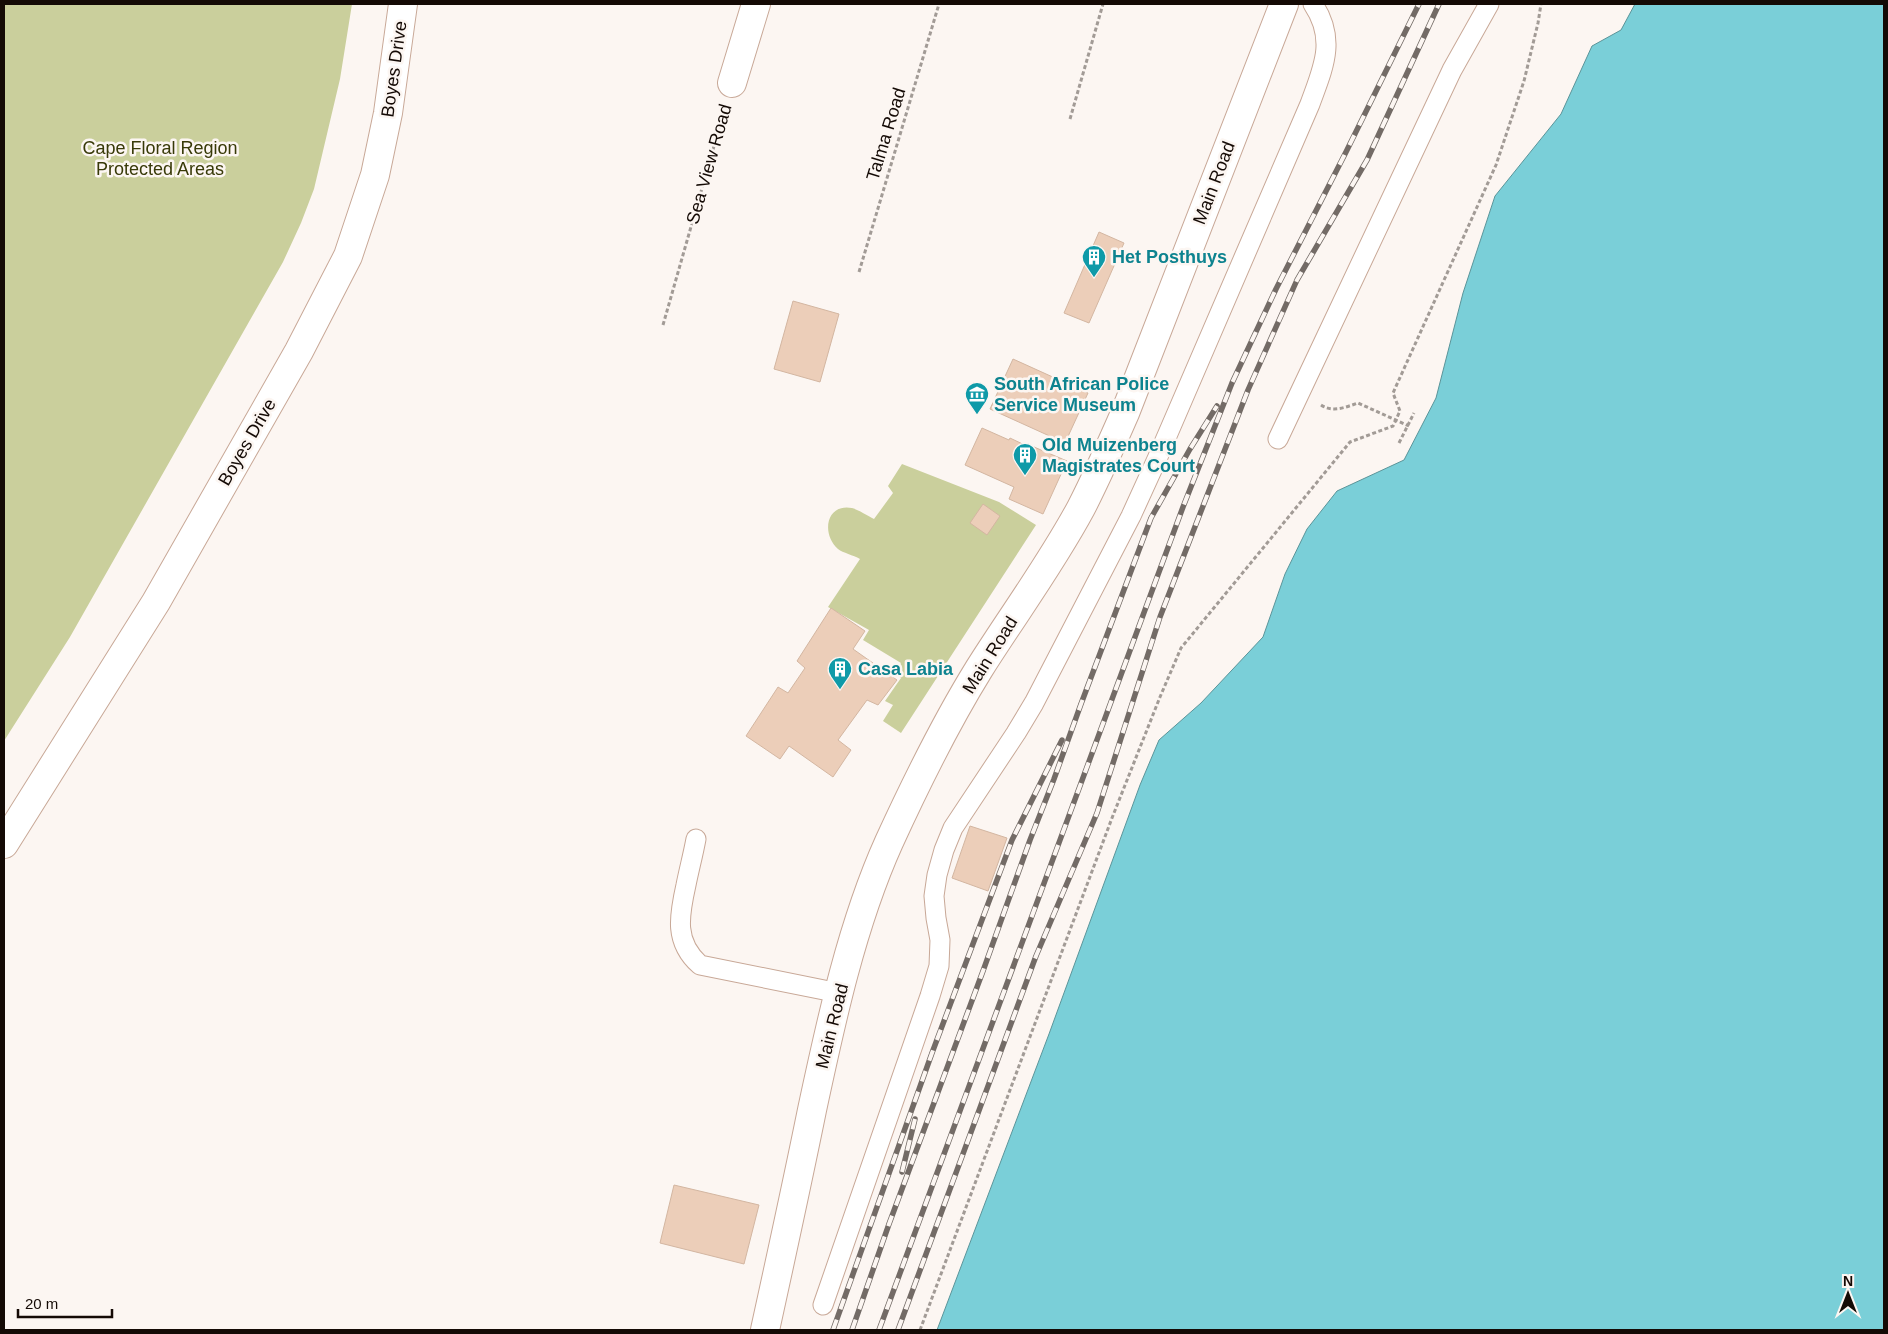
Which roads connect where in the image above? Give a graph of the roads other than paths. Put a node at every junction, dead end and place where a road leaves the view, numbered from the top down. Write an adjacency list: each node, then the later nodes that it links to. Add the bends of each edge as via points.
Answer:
1 (403, 4): 9 (main road, Boyes Drive, via 388,113 375,174 348,256 299,351 156,602)
2 (756, 4): 6 (main road, Sea View Road)
3 (1284, 4): 10 (main road, Main Road, via 1108,453 1080,509 979,670 922,773 888,844)
4 (1313, 4): 11 (lane, via 1323,24 1326,57 1310,104 1176,414 1131,516 1060,653 1016,733 953,828 944,850 934,896 940,940 939,966)
5 (1489, 4): 7 (lane, via 1452,70)
6 (732, 84)
7 (1278, 439)
8 (696, 839): 10 (lane, via 679,923 691,957 700,965)
9 (4, 844)
10 (839, 993): 12 (main road, Main Road)
11 (823, 1305)
12 (765, 1330)

